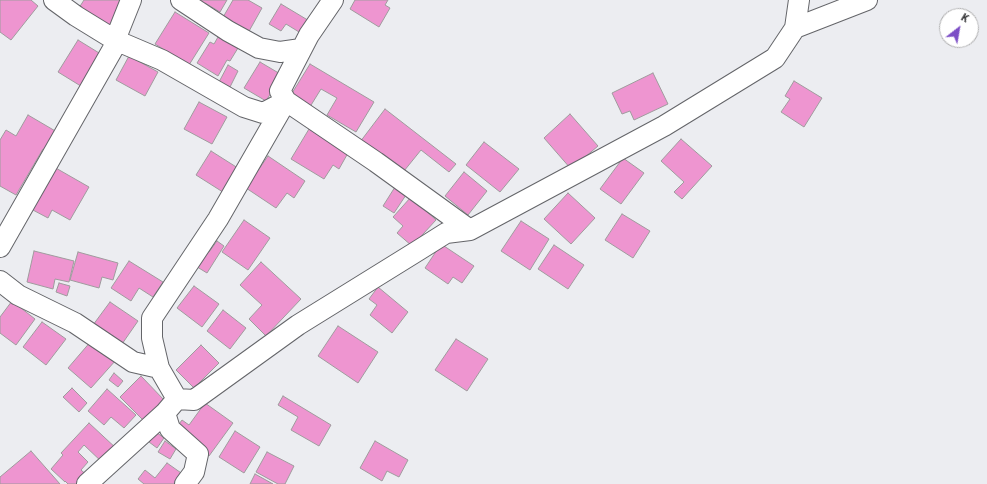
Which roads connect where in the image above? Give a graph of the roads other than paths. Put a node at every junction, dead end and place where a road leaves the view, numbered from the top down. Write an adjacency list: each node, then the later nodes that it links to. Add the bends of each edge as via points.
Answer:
1 (54, 0): 8 (street)
2 (132, 0): 8 (street)
3 (181, 0): 9 (street, via 259,48 280,52)
4 (333, 0): 9 (street)
5 (799, 0): 7 (street)
6 (867, 0): 7 (street)
7 (795, 28): 11 (street, via 775,58 664,126)
8 (116, 40): 10 (street, via 162,60 244,107 263,113); 12 (street)
9 (301, 50): 10 (street, via 280,90)
10 (286, 101): 11 (street); 14 (street, via 218,219 152,318 152,338)
11 (470, 230): 15 (street, via 446,233 298,325 194,400)
12 (0, 247)
13 (0, 281): 14 (street, via 18,295 75,323 133,362)
14 (159, 368): 15 (street)
15 (171, 406): 16 (street); 17 (street, via 170,429 198,454 194,472)
16 (87, 484)
17 (186, 484)

